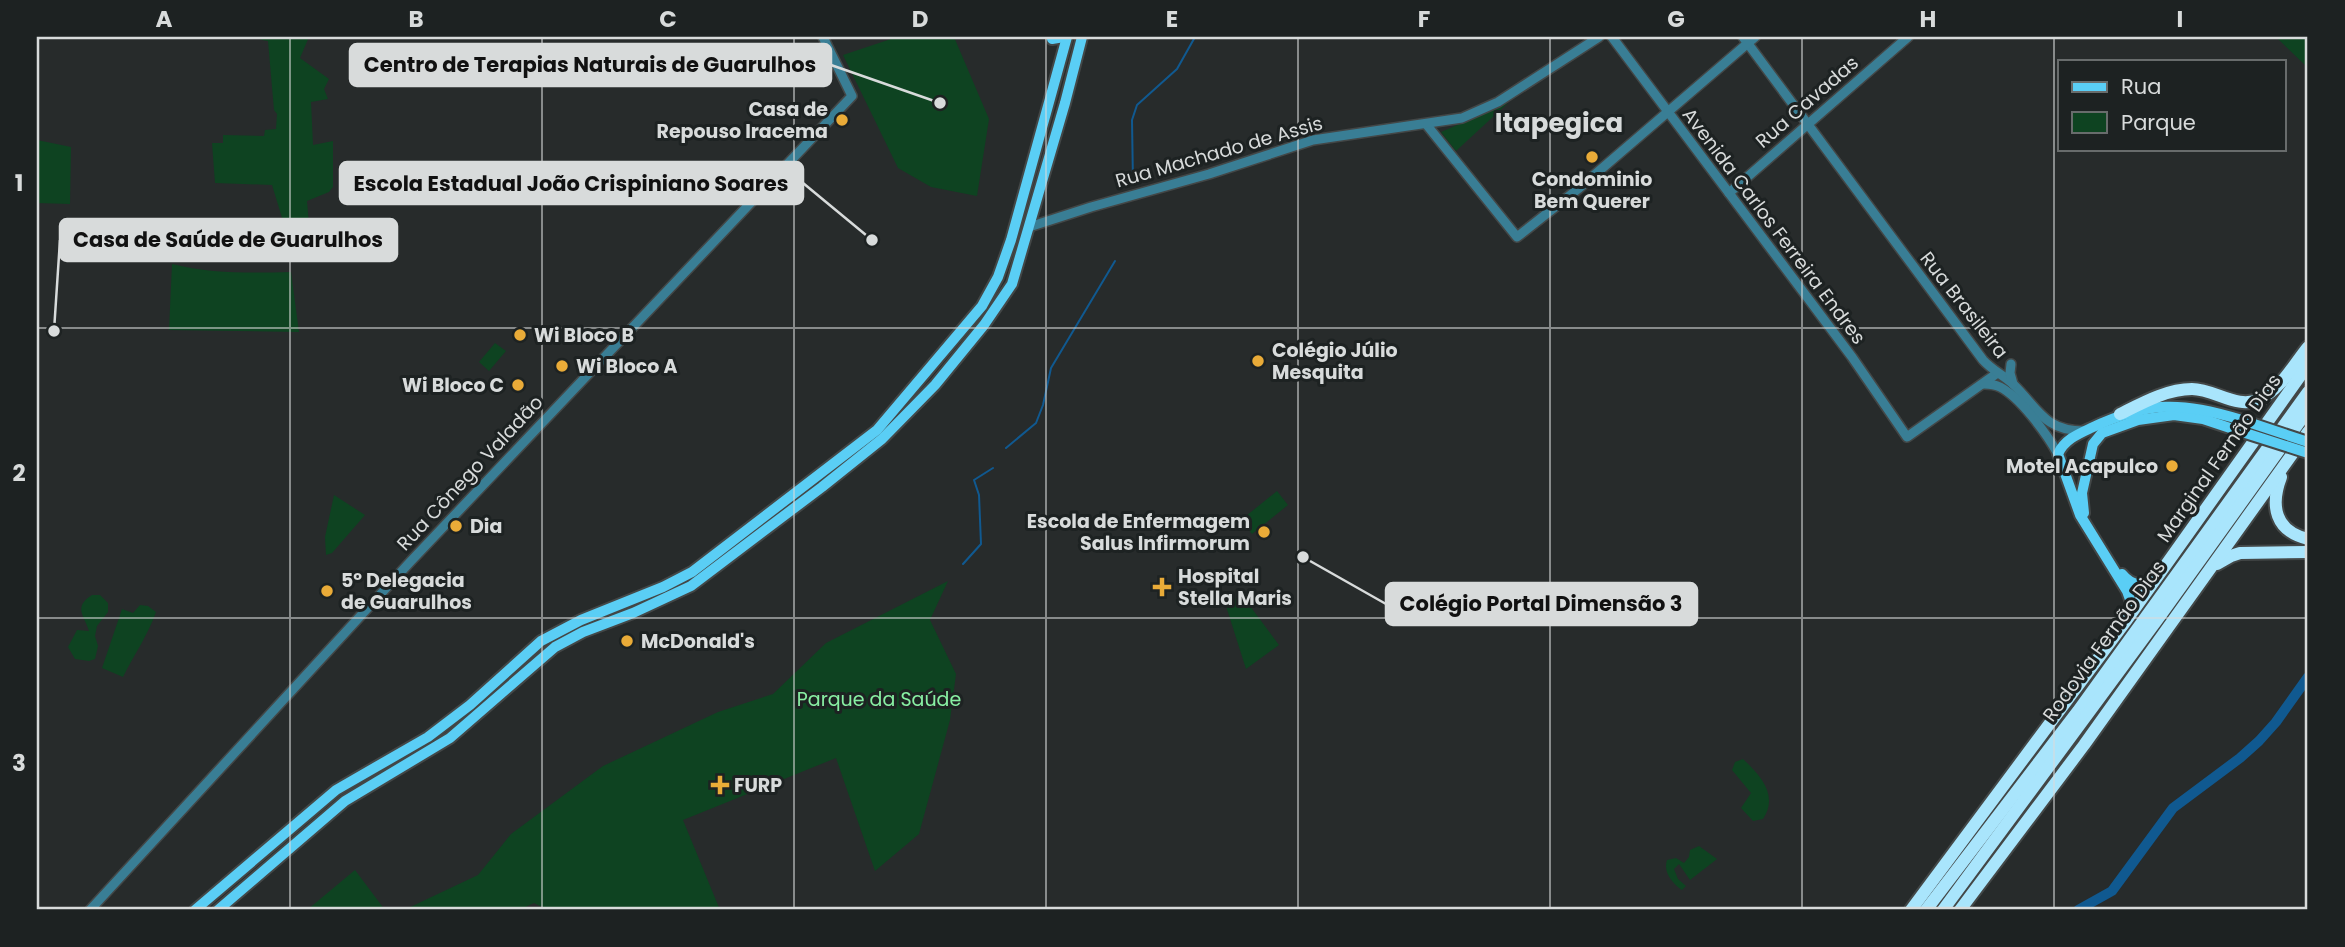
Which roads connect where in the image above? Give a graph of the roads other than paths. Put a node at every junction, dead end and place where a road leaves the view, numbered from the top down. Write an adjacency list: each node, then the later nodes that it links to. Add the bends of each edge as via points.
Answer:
1 (824, 37): 46 (street, Rua Cônego Valadão, via 852,96 411,561)
2 (1065, 37): 7 (main road); 44 (main road, via 998,277 976,314 877,430 692,572 541,641 441,727 336,790)
3 (1082, 37): 17 (main road)
4 (1599, 37): 9 (street, Rua Machado de Assis)
5 (1612, 37): 11 (street, Avenida Carlos Ferreira Endres)
6 (1908, 37): 13 (street, Rua Cavadas)
7 (1052, 39)
8 (1748, 39): 11 (street); 13 (street, Rua Brasileira)
9 (1502, 100): 10 (street); 12 (street, Rua Machado de Assis, via 1462,118)
10 (1508, 110)
11 (1667, 111): 12 (street, via 1517,237); 14 (street, Avenida Carlos Ferreira Endres)
12 (1426, 124): 15 (street, Rua Machado de Assis, via 1313,140)
13 (1808, 125): 14 (street, Rua Cavadas); 21 (street, Rua Brasileira)
14 (1729, 193): 22 (street, Avenida Carlos Ferreira Endres, via 1907,437)
15 (1111, 202): 16 (street, Rua Machado de Assis); 16 (street, Rua Machado de Assis, via 1099,198)
16 (1091, 207): 17 (street, Rua Machado de Assis)
17 (1029, 228): 45 (main road, via 1012,284 995,310 935,384 882,439 691,586 555,647 462,729 349,797)
18 (2308, 348): 26 (highway, via 2269,394 2258,400 2241,402 2201,390 2181,390)
19 (2011, 363): 23 (street)
20 (2308, 365): 35 (highway, Marginal Fernão Dias)
21 (1996, 374): 22 (street); 23 (street, Rua Brasileira)
22 (1984, 384): 32 (street, Rua Brasileira, via 2008,393)
23 (2014, 385): 28 (street, Rua Brasileira, via 2054,426)
24 (2308, 392): 40 (highway, Rodovia Fernão Dias)
25 (2308, 410): 42 (highway, Rodovia Fernão Dias)
26 (2120, 414): 27 (main road, via 2193,406); 28 (main road)
27 (2241, 425): 30 (main road, bridge); 31 (main road, bridge); 33 (main road, via 2153,416 2102,433 2095,440)
28 (2084, 431): 32 (main road, via 2064,443)
29 (2308, 432): 34 (highway)
30 (2308, 442)
31 (2308, 453)
32 (2061, 459): 33 (main road, via 2077,468); 41 (main road, Rua Brasileira, via 2080,514 2131,598)
33 (2090, 460): 38 (main road, via 2083,510 2123,574 2143,585)
34 (2285, 465): 36 (highway, via 2276,491 2276,513 2286,528); 39 (highway)
35 (2194, 527): 38 (highway, Marginal Fernão Dias); 40 (highway)
36 (2308, 538)
37 (2308, 552): 39 (highway, via 2240,553)
38 (2165, 567): 41 (highway, Marginal Fernão Dias)
39 (2208, 571): 43 (highway)
40 (2158, 600): 50 (highway, Rodovia Fernão Dias)
41 (2126, 621): 49 (highway, Marginal Fernão Dias)
42 (2100, 698): 43 (highway); 51 (highway, Rodovia Fernão Dias)
43 (2084, 745): 52 (highway)
44 (259, 854): 45 (main road); 47 (main road)
45 (269, 866): 48 (main road)
46 (90, 910)
47 (195, 910)
48 (218, 910)
49 (1911, 910)
50 (1926, 910)
51 (1943, 910)
52 (1959, 910)

